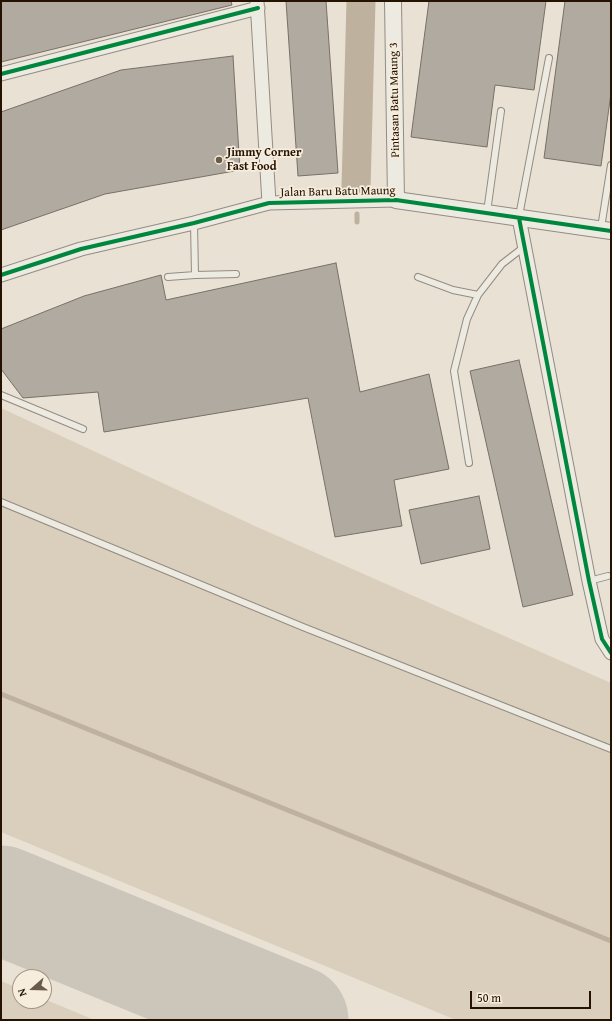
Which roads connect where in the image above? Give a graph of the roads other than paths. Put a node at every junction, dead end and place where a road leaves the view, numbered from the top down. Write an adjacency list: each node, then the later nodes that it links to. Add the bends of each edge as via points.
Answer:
1 (393, 1): 7 (street, Pintasan Batu Maung 3)
2 (257, 5): 4 (street); 8 (street)
3 (549, 58): 10 (lane)
4 (1, 74)
5 (501, 111): 9 (lane)
6 (611, 165): 12 (lane)
7 (396, 200): 8 (street, Jalan Baru Batu Maung); 9 (street, Jalan Baru Batu Maung)
8 (269, 204): 11 (street, Jalan Baru Batu Maung)
9 (486, 213): 10 (street, Jalan Baru Batu Maung)
10 (519, 218): 12 (street, Jalan Baru Batu Maung); 13 (street)
11 (194, 222): 15 (street, Jalan Baru Batu Maung, via 81,249); 16 (lane)
12 (606, 231)
13 (524, 247): 19 (lane, via 502,264); 25 (street)
14 (236, 274): 16 (lane)
15 (1, 275)
16 (195, 275): 17 (lane)
17 (168, 277)
18 (418, 277): 19 (lane, via 453,290)
19 (478, 295): 22 (lane, via 467,319 454,371)
20 (1, 395): 21 (lane)
21 (83, 429)
22 (469, 463)
23 (1, 502): 27 (lane, via 303,627)
24 (608, 576): 25 (lane)
25 (589, 581): 26 (street, via 602,639)
26 (611, 653)
27 (611, 748)

